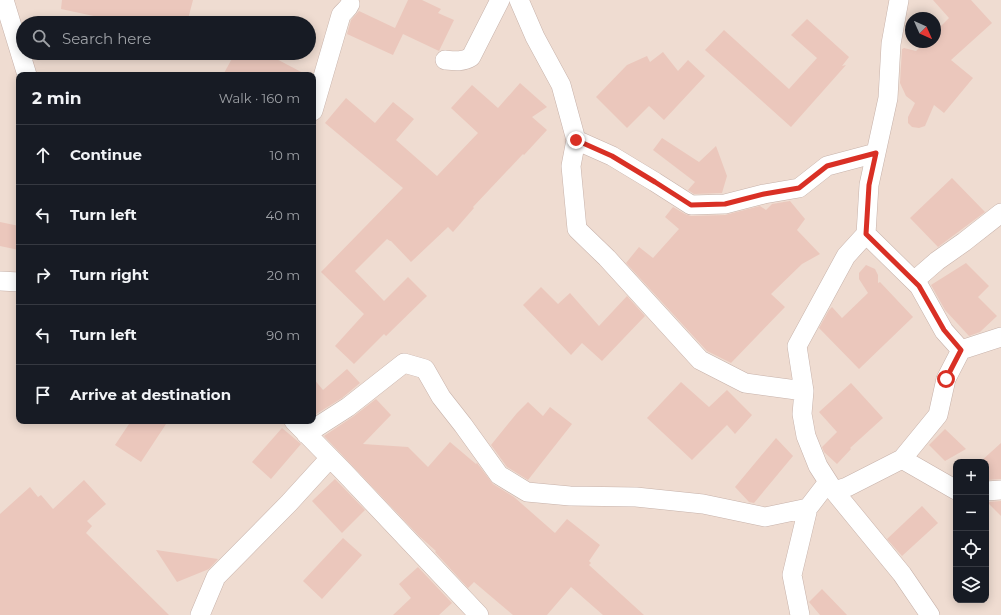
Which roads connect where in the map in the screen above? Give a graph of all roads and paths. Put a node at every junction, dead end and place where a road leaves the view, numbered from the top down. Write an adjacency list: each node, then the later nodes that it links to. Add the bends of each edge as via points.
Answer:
1 (4, 0): 6 (street)
2 (500, 0): 8 (street, via 471,57 466,60)
3 (519, 0): 11 (street, via 535,37 561,85)
4 (899, 0): 12 (street, via 891,44 888,98)
5 (350, 4): 10 (street, via 341,15)
6 (16, 39)
7 (22, 60): 9 (street)
8 (445, 60)
9 (26, 72)
10 (316, 101)
11 (576, 140): 12 (street, via 612,156 691,205 725,204 799,188 827,166); 20 (street, via 571,166 577,229 608,258 700,360 745,383)
12 (876, 153): 14 (street, via 869,185)
13 (1001, 213): 15 (street)
14 (866, 234): 15 (street); 20 (street, via 846,256 797,346)
15 (914, 280): 19 (street, via 944,330)
16 (0, 281): 17 (street)
17 (16, 282)
18 (1001, 337): 19 (street)
19 (961, 350): 24 (street, via 946,379 938,415)
20 (804, 391): 25 (street, via 802,414 806,436 818,466)
21 (316, 420): 29 (street, via 348,407 404,363 425,369 441,397 499,475 527,492 570,496 636,497 703,504 765,517)
22 (300, 427): 23 (street)
23 (330, 458): 30 (street, via 216,577); 31 (street)
24 (902, 459): 25 (street, via 848,487); 26 (street)
25 (831, 486): 29 (street); 33 (street, via 902,574)
26 (953, 488)
27 (1001, 490): 28 (street)
28 (989, 491)
29 (808, 508): 32 (street, via 792,575)
30 (200, 615)
31 (480, 615)
32 (800, 615)
33 (930, 615)

